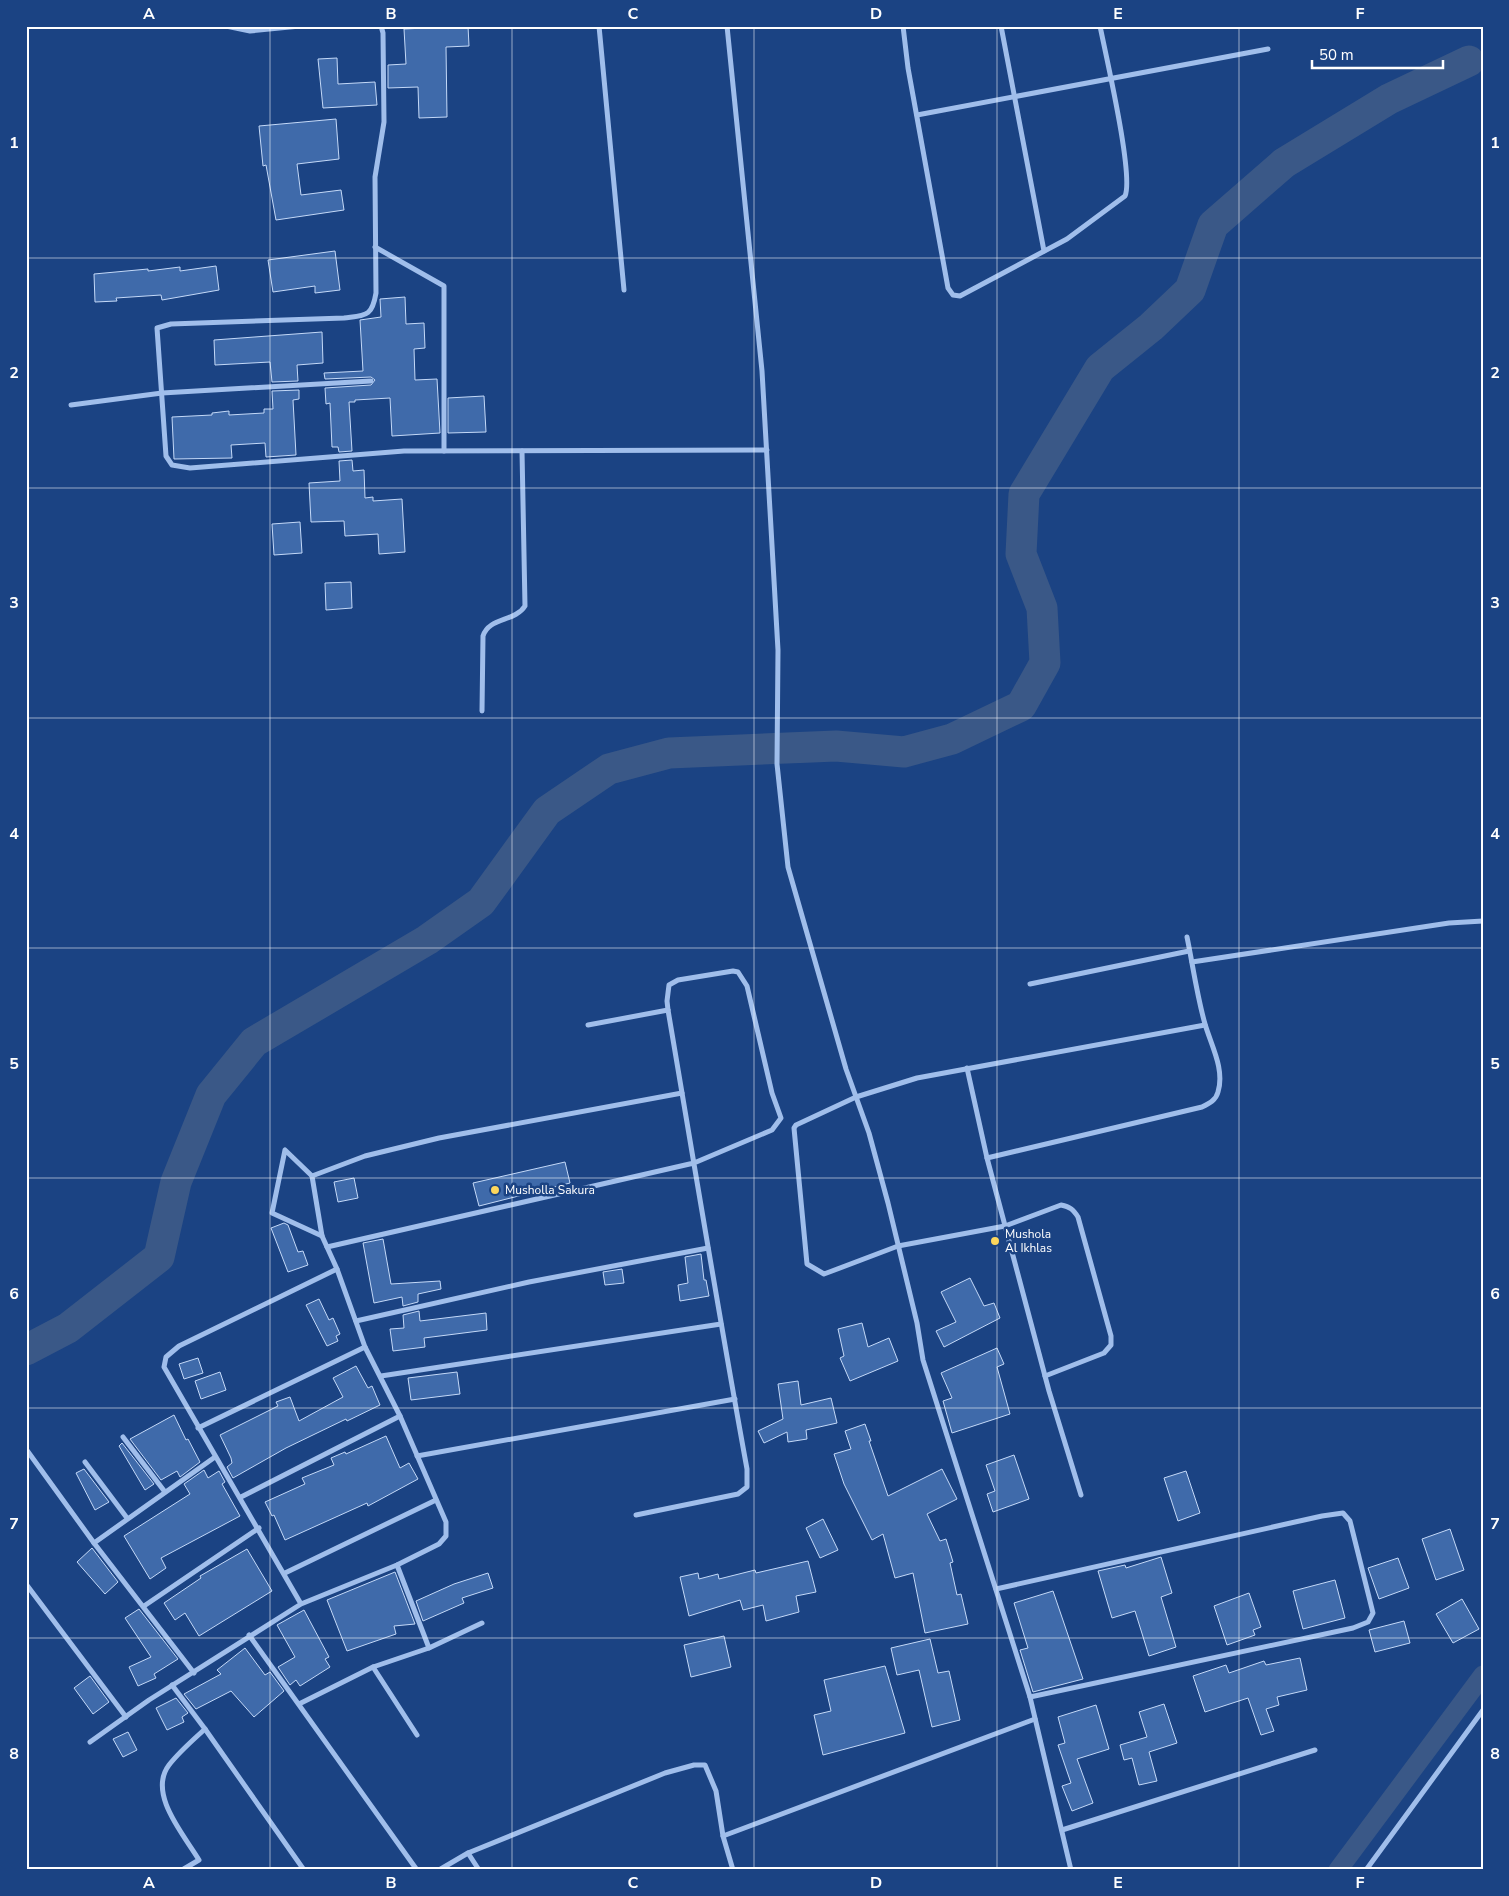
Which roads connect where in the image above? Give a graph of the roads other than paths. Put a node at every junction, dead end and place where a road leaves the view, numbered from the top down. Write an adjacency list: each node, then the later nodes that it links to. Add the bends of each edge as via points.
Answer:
1 (226, 26): 2 (street, via 250,30)
2 (300, 26)
3 (381, 26): 13 (street, via 384,33 384,122 375,177)
4 (599, 26): 15 (street)
5 (727, 26): 19 (street, via 762,370)
6 (903, 26): 12 (street)
7 (1001, 26): 11 (street)
8 (1100, 26): 10 (street)
9 (1268, 49): 10 (street)
10 (1110, 79): 11 (street); 14 (street, via 1125,155 1128,190 1125,196 1074,234)
11 (1015, 97): 12 (street); 14 (street)
12 (917, 115): 14 (street, via 950,292 960,296 970,292)
13 (375, 247): 17 (street, via 376,293 374,308 367,314 344,318 170,324 157,328); 20 (street, via 444,286)
14 (1044, 251)
15 (624, 290)
16 (371, 381): 17 (street)
17 (162, 393): 18 (street); 20 (street, via 166,456 172,465 190,468 404,451)
18 (71, 405)
19 (767, 450): 21 (street); 33 (street, via 778,650 777,764 788,867)
20 (444, 451): 21 (street)
21 (522, 451): 22 (street, via 525,606 521,612 489,625 485,630)
22 (482, 711)
23 (1483, 920): 26 (street)
24 (1187, 937): 25 (street)
25 (1190, 951): 26 (street); 27 (street)
26 (1192, 962): 30 (street)
27 (1030, 984)
28 (668, 1010): 29 (street); 32 (street); 35 (street, via 669,985 678,980 738,972 747,986 781,1118 772,1130)
29 (588, 1025)
30 (1205, 1025): 31 (street); 34 (street, via 1216,1053 1219,1074 1214,1101 1202,1107)
31 (967, 1068): 33 (street, via 917,1078); 34 (street)
32 (682, 1092): 35 (street); 36 (street, via 439,1138 365,1156)
33 (856, 1097): 39 (street); 39 (street, via 794,1128 807,1264 824,1274)
34 (987, 1158): 37 (street)
35 (694, 1163): 40 (street); 41 (street)
36 (312, 1176): 38 (street); 38 (street, via 284,1150 272,1214)
37 (1005, 1226): 39 (street); 47 (street); 47 (street, via 1061,1206 1074,1210 1111,1336 1111,1344 1104,1353)
38 (322, 1236): 40 (street)
39 (898, 1246): 67 (street, via 923,1360)
40 (327, 1247): 42 (street)
41 (708, 1248): 43 (street, via 529,1282); 44 (street)
42 (337, 1269): 43 (street); 50 (street, via 179,1346 166,1357 164,1367)
43 (356, 1321): 45 (street)
44 (721, 1324): 46 (street); 48 (street)
45 (365, 1347): 46 (street); 50 (street)
46 (381, 1376): 49 (street)
47 (1045, 1376): 57 (street)
48 (734, 1399): 53 (street); 60 (street, via 747,1469 747,1487 738,1494)
49 (400, 1416): 53 (street); 58 (street)
50 (198, 1428): 54 (street)
51 (123, 1437): 56 (street)
52 (26, 1449): 63 (street)
53 (417, 1456): 59 (street)
54 (215, 1457): 56 (street); 58 (street)
55 (85, 1462): 61 (street)
56 (165, 1492): 61 (street)
57 (1081, 1495)
58 (241, 1497): 62 (street)
59 (436, 1500): 64 (street, via 446,1522 446,1536 438,1544); 65 (street)
60 (636, 1516)
61 (128, 1518): 63 (street)
62 (259, 1528): 65 (street); 69 (street)
63 (94, 1543): 69 (street)
64 (396, 1565): 68 (street); 72 (street)
65 (285, 1573): 68 (street)
66 (26, 1584): 79 (street)
67 (996, 1589): 76 (street); 76 (street, via 1322,1516 1343,1513 1350,1520 1373,1613 1368,1622 1353,1628)
68 (302, 1604): 71 (street)
69 (144, 1606): 74 (street)
70 (482, 1623): 72 (street)
71 (249, 1635): 74 (street); 77 (street)
72 (429, 1648): 73 (street)
73 (373, 1666): 77 (street); 82 (street)
74 (194, 1672): 75 (street)
75 (172, 1685): 79 (street); 81 (street)
76 (1030, 1697): 80 (street)
77 (299, 1704): 90 (street)
78 (1483, 1710): 95 (street)
79 (126, 1717): 83 (street)
80 (1036, 1719): 85 (street); 86 (street)
81 (205, 1729): 88 (street, via 168,1766 163,1778 164,1797 170,1812 199,1860); 89 (street)
82 (417, 1735)
83 (90, 1742)
84 (1315, 1750): 85 (street)
85 (1062, 1830): 94 (street)
86 (723, 1836): 87 (street, via 716,1791 705,1765 694,1765 664,1773); 93 (street)
87 (468, 1853): 91 (street); 92 (street)
88 (182, 1870)
89 (304, 1870)
90 (417, 1870)
91 (439, 1870)
92 (479, 1870)
93 (733, 1870)
94 (1071, 1870)
95 (1366, 1870)

